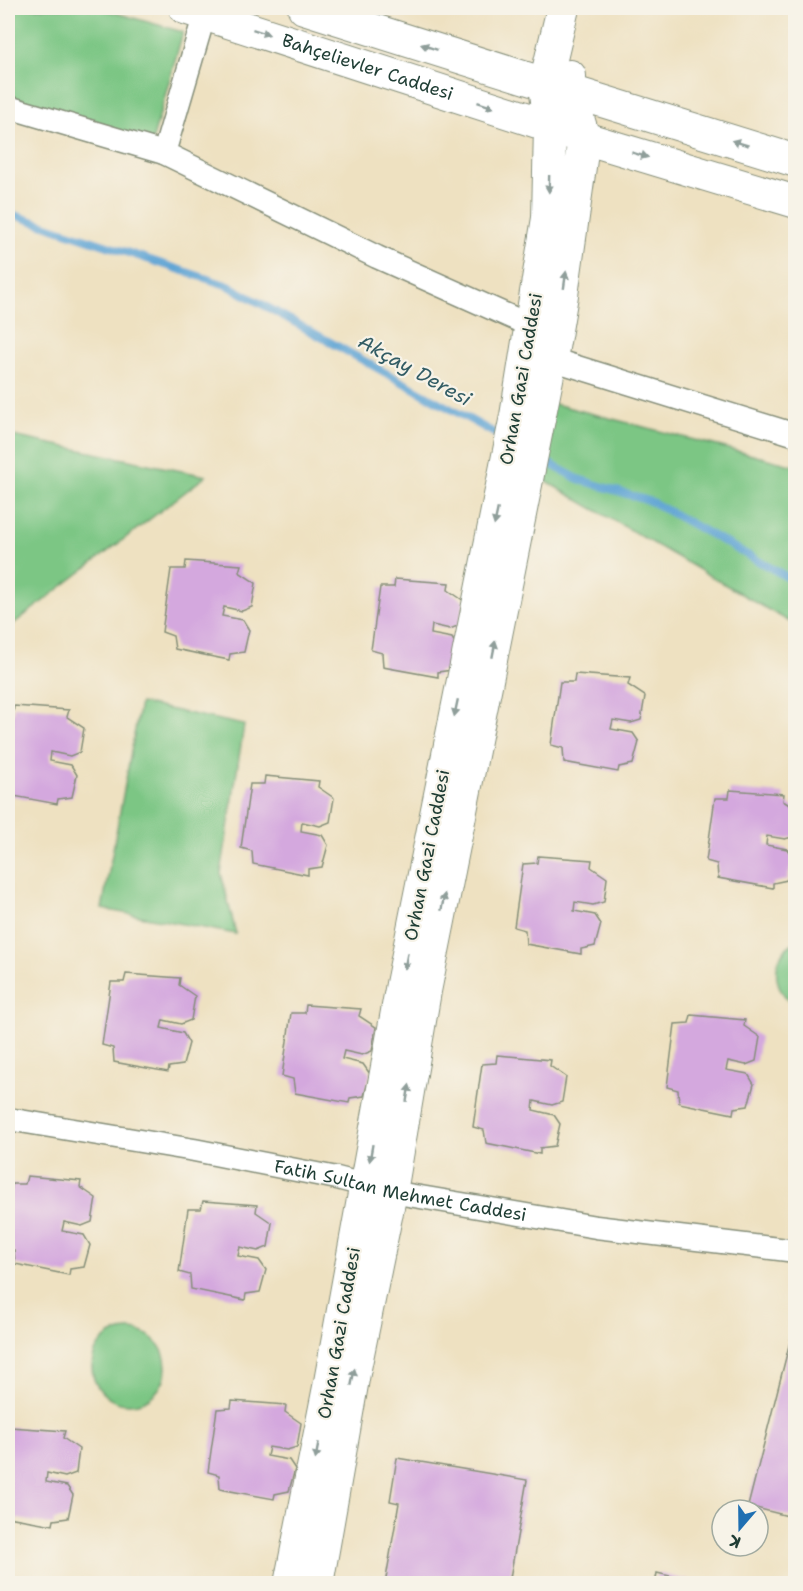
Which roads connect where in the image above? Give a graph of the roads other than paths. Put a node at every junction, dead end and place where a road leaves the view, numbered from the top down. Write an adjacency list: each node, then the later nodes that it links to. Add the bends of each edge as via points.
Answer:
1 (304, 8): 5 (street, Bahçelievler Caddesi, one-way to 1)
2 (563, 8): 5 (street)
3 (569, 8): 5 (street)
4 (195, 10): 7 (street, Bahçelievler Caddesi, one-way to 7); 9 (street)
5 (557, 88): 7 (street, Orhan Gazi Caddesi); 8 (street); 10 (street, Bahçelievler Caddesi, one-way to 5)
6 (8, 107): 9 (street)
7 (550, 126): 8 (street, Bahçelievler Caddesi); 12 (street, Orhan Gazi Caddesi, one-way to 12, via 548,218)
8 (584, 138): 11 (street, one-way to 11); 13 (street, Orhan Gazi Caddesi, one-way to 8)
9 (164, 153): 12 (street, via 377,257)
10 (795, 161)
11 (795, 202)
12 (531, 326): 14 (street, Orhan Gazi Caddesi)
13 (551, 359): 14 (street, Orhan Gazi Caddesi); 15 (street)
14 (525, 430): 17 (street, Orhan Gazi Caddesi, via 442,776)
15 (795, 435)
16 (8, 1119): 17 (street, Fatih Sultan Mehmet Caddesi, via 194,1150 337,1178)
17 (378, 1190): 18 (street, Fatih Sultan Mehmet Caddesi, via 596,1227); 19 (street, Orhan Gazi Caddesi, one-way to 19, via 330,1382); 20 (street, Orhan Gazi Caddesi, one-way to 17, via 354,1373)
18 (795, 1251)
19 (290, 1584)
20 (317, 1584)

